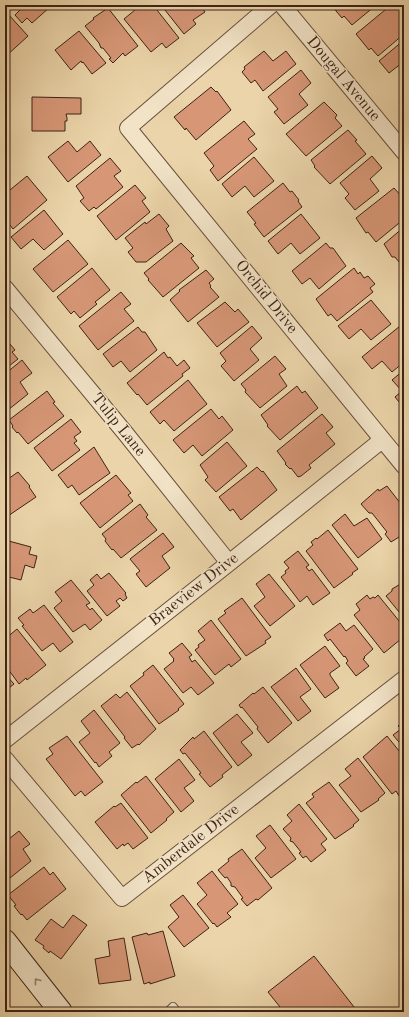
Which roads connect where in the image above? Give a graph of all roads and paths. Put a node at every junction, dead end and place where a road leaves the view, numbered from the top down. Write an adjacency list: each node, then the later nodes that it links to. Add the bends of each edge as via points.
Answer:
1 (271, 5): 5 (street, Orchid Drive, via 128,128)
2 (282, 5): 3 (street, Dougal Avenue)
3 (404, 152)
4 (5, 288): 7 (street, Tulip Lane)
5 (382, 440): 6 (street, Orchid Drive); 7 (street, Braeview Drive)
6 (404, 466)
7 (229, 563): 9 (street, Braeview Drive)
8 (404, 679): 10 (street, Amberdale Drive, via 122,898)
9 (5, 740)
10 (5, 759)
11 (5, 941): 12 (main road, one-way to 11)
12 (61, 1012)
13 (168, 1012): 14 (lane, via 173,1007)
14 (177, 1012)

